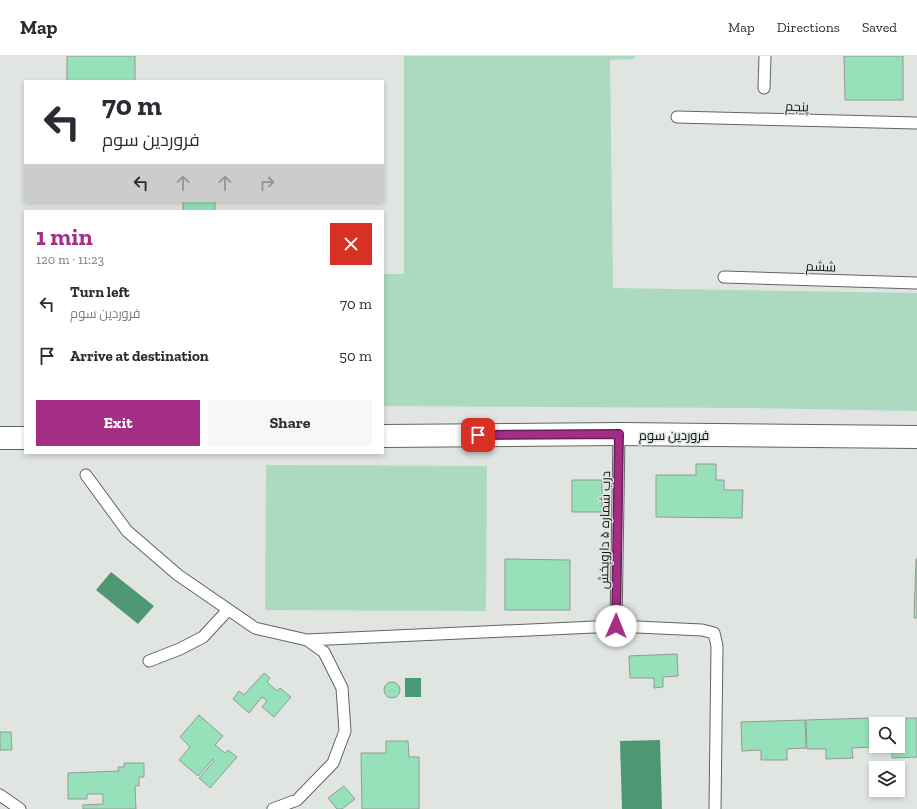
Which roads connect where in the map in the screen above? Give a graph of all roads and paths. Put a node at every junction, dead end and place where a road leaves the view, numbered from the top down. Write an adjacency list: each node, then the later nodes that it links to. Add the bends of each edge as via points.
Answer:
1 (766, 56): 2 (lane)
2 (764, 88)
3 (677, 117): 4 (lane, پنجم)
4 (917, 124)
5 (724, 277): 6 (lane, ششم)
6 (917, 284)
7 (619, 434): 8 (street, فروردین سوم); 9 (street, فروردین سوم); 14 (lane, درب شماره ۵ داروپخش)
8 (384, 436)
9 (917, 437)
10 (0, 438): 11 (street)
11 (24, 438)
12 (86, 475): 13 (lane, via 127,531 178,576)
13 (228, 610): 15 (lane, via 255,628); 16 (lane, via 203,637)
14 (616, 626): 15 (lane); 20 (lane, via 702,630 714,634 717,646)
15 (307, 640): 19 (lane, via 324,652 342,688 345,731 333,763 297,800)
16 (149, 661)
17 (0, 795): 18 (lane)
18 (20, 809)
19 (273, 809)
20 (715, 809)

